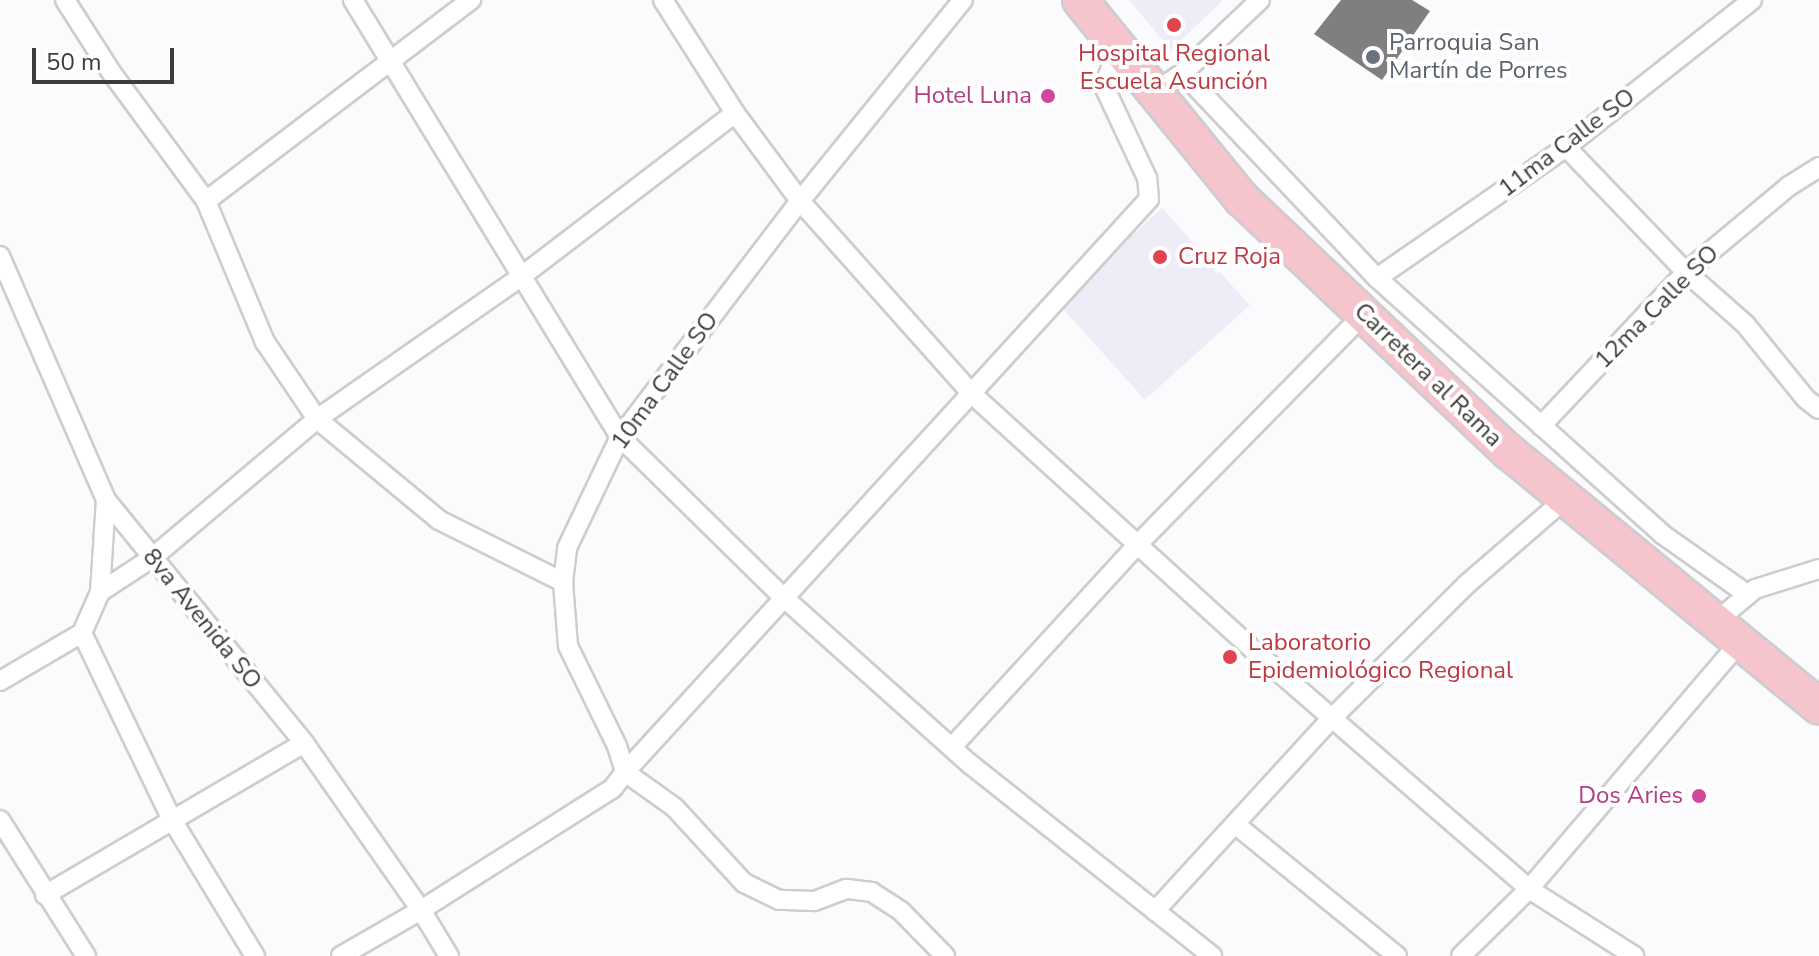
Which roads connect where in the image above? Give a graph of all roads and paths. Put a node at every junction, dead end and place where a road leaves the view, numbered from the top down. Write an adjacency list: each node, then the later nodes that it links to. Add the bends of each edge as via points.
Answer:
1 (353, 0): 10 (street)
2 (471, 0): 10 (street)
3 (663, 0): 13 (street)
4 (963, 0): 17 (street, 10ma Calle SO)
5 (1080, 0): 9 (highway, Carretera al Rama)
6 (1260, 0): 11 (street)
7 (1752, 0): 14 (street, 11ma Calle SO)
8 (70, 2): 16 (street, via 111,72)
9 (1119, 47): 12 (highway, Carretera al Rama); 23 (street, via 1104,86 1147,178 1149,199)
10 (392, 59): 16 (street); 20 (street)
11 (1183, 73): 12 (street); 21 (street)
12 (1153, 93): 22 (highway, Carretera al Rama, via 1242,199)
13 (735, 113): 17 (street); 20 (street)
14 (1566, 147): 19 (street); 21 (street, 11ma Calle SO)
15 (1819, 167): 19 (street, 12ma Calle SO)
16 (206, 201): 25 (street, via 265,342)
17 (800, 201): 23 (street); 27 (street, 10ma Calle SO)
18 (0, 256): 29 (street, 8va Avenida SO)
19 (1686, 272): 24 (street, via 1745,324); 26 (street, 12ma Calle SO)
20 (522, 276): 25 (street); 27 (street)
21 (1377, 278): 26 (street)
22 (1364, 314): 28 (highway, Carretera al Rama); 30 (street)
23 (972, 394): 30 (street); 36 (street)
24 (1819, 409)
25 (317, 419): 31 (street); 33 (street, via 439,520)
26 (1541, 426): 35 (street, via 1662,534)
27 (620, 437): 33 (street, 10ma Calle SO, via 567,548); 36 (street)
28 (1565, 499): 38 (highway, Carretera al Rama); 41 (street, via 1467,584)
29 (106, 500): 31 (street, 8va Avenida SO); 34 (street)
30 (1137, 545): 41 (street); 43 (street)
31 (152, 558): 34 (street); 42 (street, 8va Avenida SO)
32 (1819, 569): 35 (street)
33 (563, 582): 44 (street, 10ma Calle SO, via 568,646)
34 (100, 592): 37 (street)
35 (1748, 595): 38 (street)
36 (782, 596): 43 (street); 44 (street)
37 (82, 633): 39 (street); 45 (street)
38 (1726, 633): 40 (highway, Carretera al Rama); 48 (street)
39 (0, 681)
40 (1819, 707)
41 (1332, 718): 47 (street); 48 (street)
42 (304, 743): 45 (street); 50 (street, 8va Avenida SO)
43 (952, 747): 51 (street)
44 (625, 772): 50 (street, via 613,788); 56 (street, via 674,807 744,883 779,900 814,901 846,889 872,892 901,911)
45 (171, 818): 49 (street); 53 (street)
46 (0, 820): 49 (street)
47 (1235, 824): 51 (street); 58 (street)
48 (1529, 889): 59 (street); 60 (street)
49 (45, 895): 52 (street)
50 (421, 910): 54 (street); 55 (street, 8va Avenida SO)
51 (1155, 911): 57 (street)
52 (86, 956)
53 (255, 956)
54 (341, 956)
55 (449, 956)
56 (945, 956)
57 (1212, 956)
58 (1397, 956)
59 (1461, 956)
60 (1634, 956)

